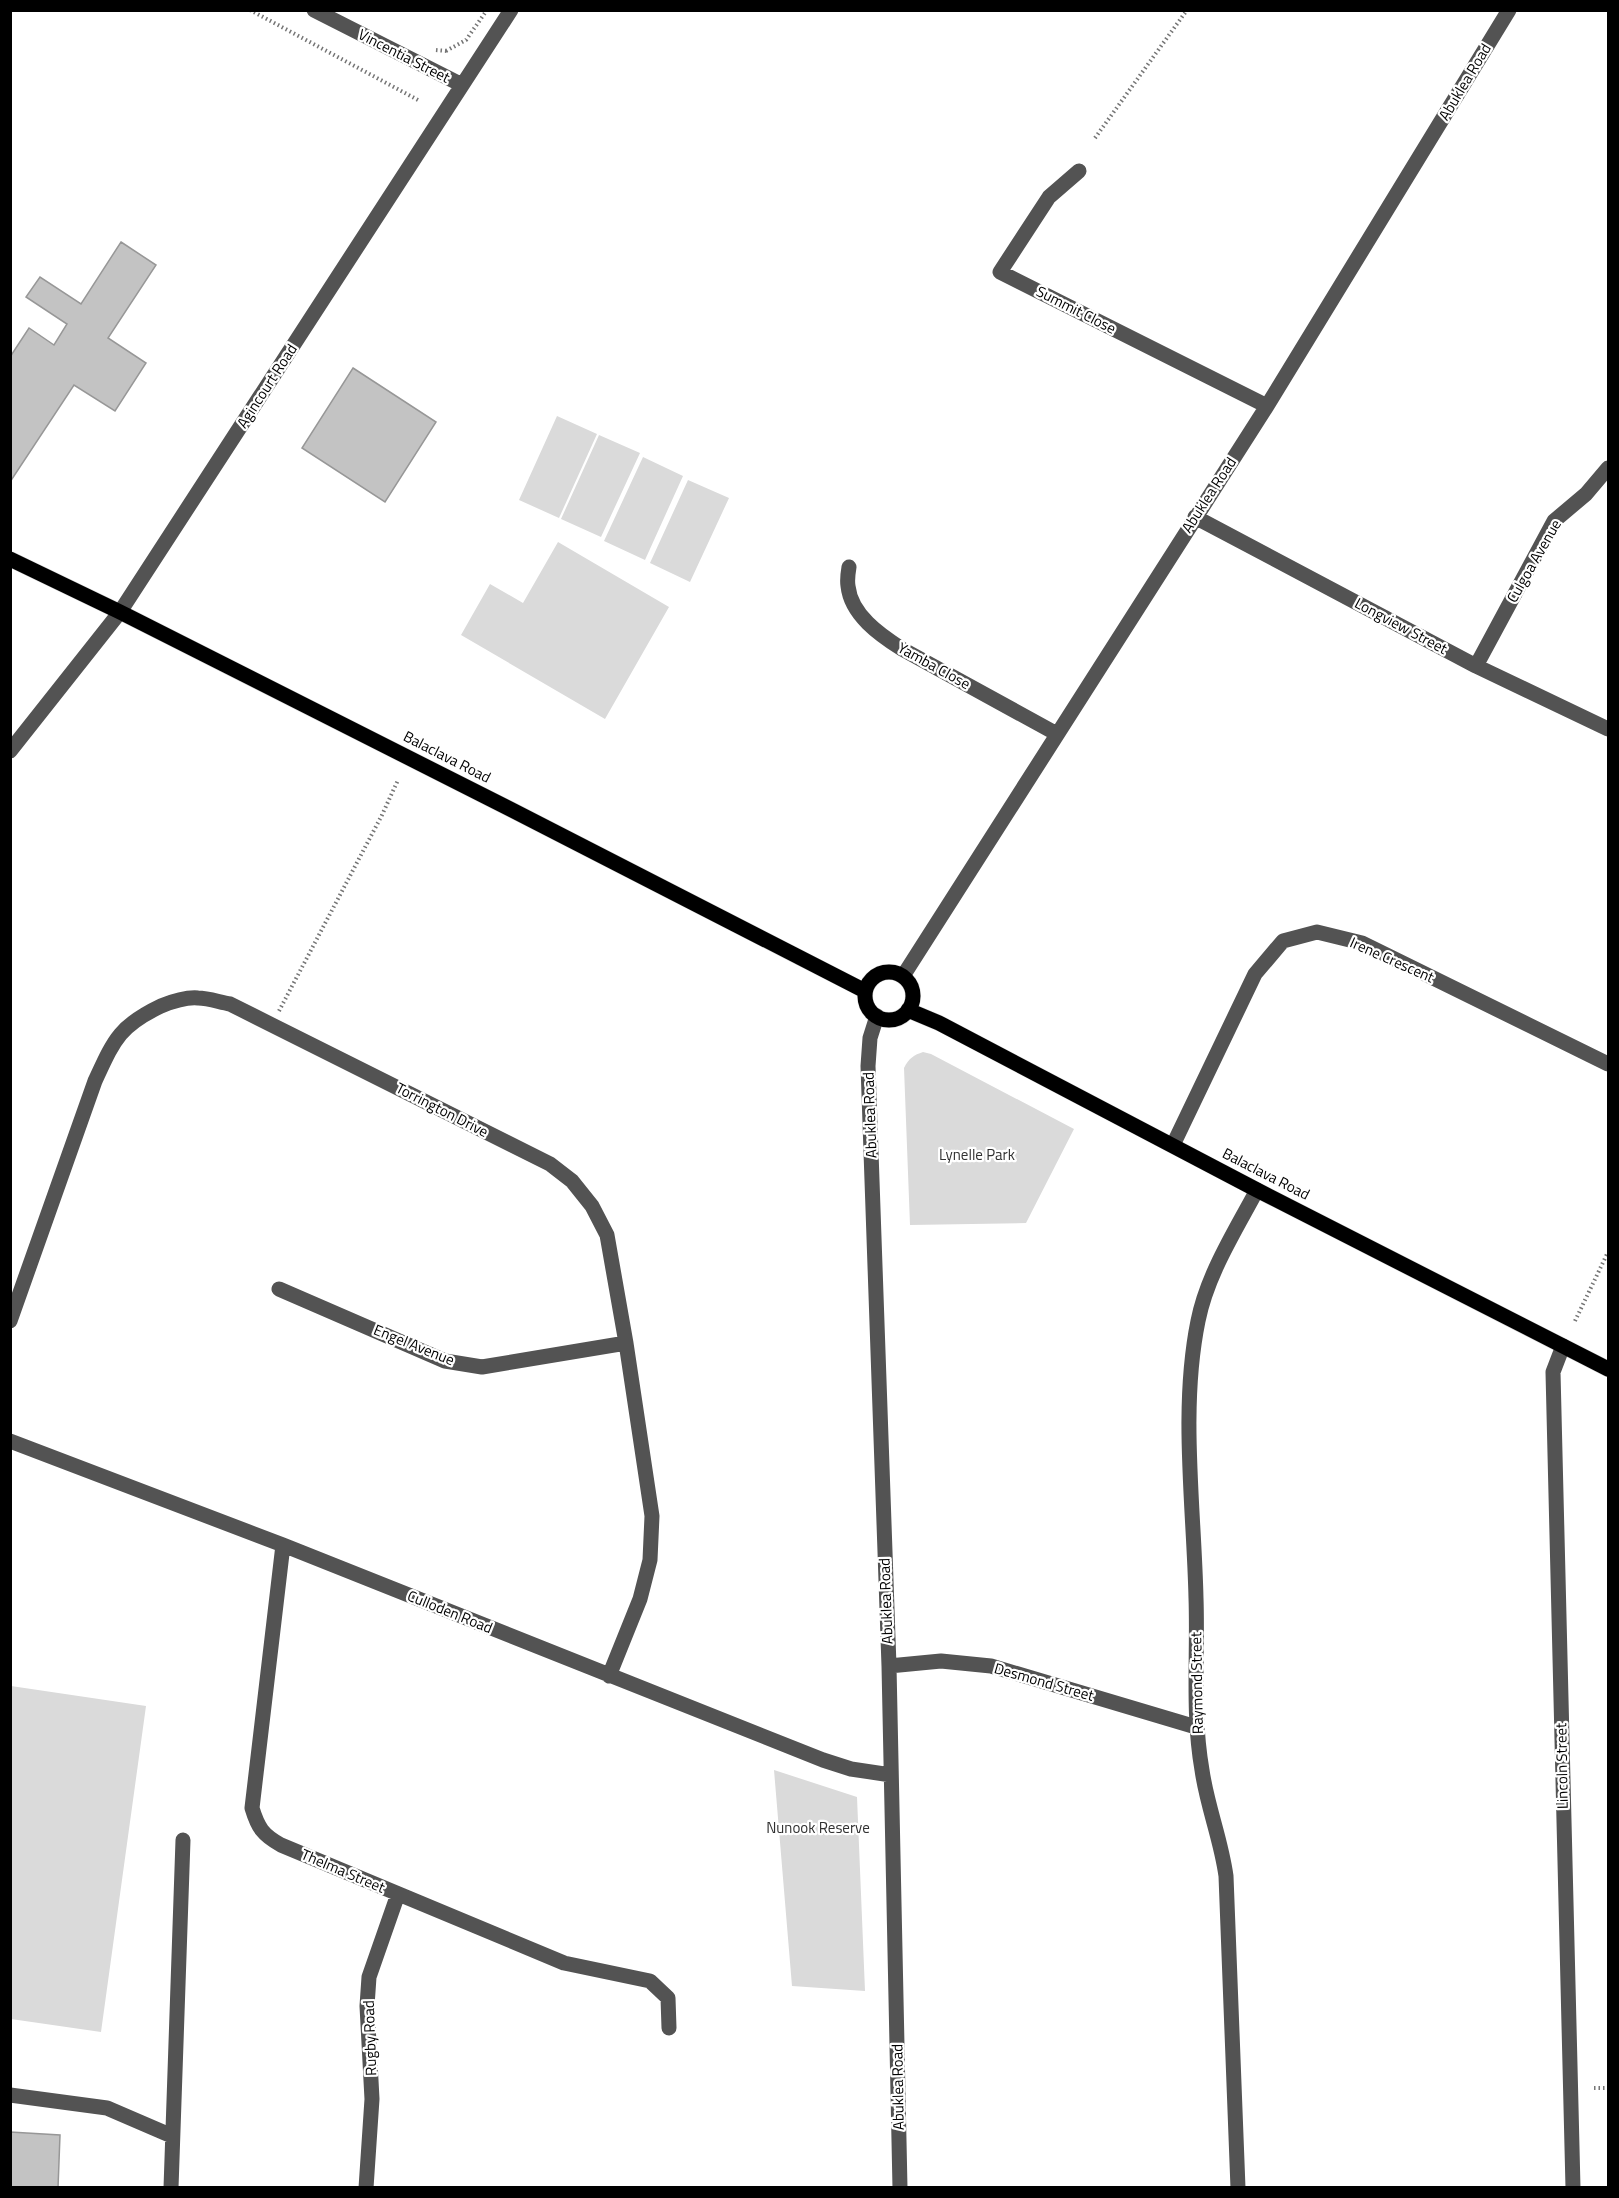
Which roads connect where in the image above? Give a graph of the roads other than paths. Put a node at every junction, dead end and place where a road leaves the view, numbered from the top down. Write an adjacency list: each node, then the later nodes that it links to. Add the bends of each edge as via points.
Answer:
1 (314, 10): 4 (street, Vincentia Street)
2 (511, 10): 4 (street, Agincourt Road)
3 (1509, 10): 6 (street, Abuklea Road)
4 (462, 85): 11 (street, Agincourt Road)
5 (1080, 171): 6 (street, Summit Close, via 1049,197 1000,272)
6 (1267, 406): 8 (street, Abuklea Road)
7 (1608, 468): 12 (street, Culgoa Avenue, via 1586,494 1554,521)
8 (1195, 517): 12 (street, Longview Street); 14 (street, Abuklea Road)
9 (10, 559): 11 (main road, Balaclava Road)
10 (849, 567): 14 (street, Yamba Close, via 847,585 851,598 879,634)
11 (120, 612): 15 (street, Agincourt Road); 17 (main road, Balaclava Road)
12 (1476, 666): 13 (street, Longview Street)
13 (1608, 729)
14 (1057, 734): 16 (street, Abuklea Road)
15 (10, 751)
16 (903, 976): 17 (main road, via 896,972 880,973); 18 (main road, via 912,989)
17 (865, 991): 19 (main road, via 869,1008)
18 (908, 1010): 19 (main road, via 893,1019); 21 (main road, Balaclava Road)
19 (877, 1016): 30 (street, Abuklea Road, via 868,1066)
20 (1608, 1064): 21 (street, Irene Crescent, via 1362,943 1317,932 1284,941 1256,974)
21 (1173, 1145): 22 (main road, Balaclava Road)
22 (1257, 1190): 26 (main road, Balaclava Road); 32 (street, Raymond Street, via 1208,1289 1193,1348 1190,1423)
23 (279, 1288): 25 (street, Engel Avenue, via 445,1361 482,1367)
24 (10, 1321): 25 (street, Torrington Drive, via 95,1081 118,1035 137,1017 168,1003 196,997 230,1004 272,1024 550,1164 572,1181 592,1206 607,1235)
25 (626, 1343): 31 (street, Torrington Drive, via 652,1516 650,1560 640,1599)
26 (1563, 1346): 27 (main road, Balaclava Road); 43 (street, Lincoln Street, via 1553,1372)
27 (1608, 1369)
28 (10, 1441): 29 (street, Culloden Road)
29 (283, 1545): 31 (street, Culloden Road); 35 (street, Thelma Street, via 252,1808 256,1824 281,1845)
30 (889, 1666): 32 (street, Desmond Street, via 941,1661 991,1666); 33 (street, Abuklea Road)
31 (609, 1676): 33 (street, Culloden Road, via 824,1760)
32 (1196, 1727): 42 (street, Raymond Street, via 1226,1876)
33 (891, 1775): 41 (street, Abuklea Road)
34 (183, 1840): 38 (street)
35 (398, 1894): 36 (street, Thelma Street, via 564,1963 650,1982 668,1998); 40 (street, Rugby Road, via 369,1977 372,2099)
36 (669, 2028)
37 (10, 2095): 38 (street, via 107,2108)
38 (172, 2136): 39 (street)
39 (171, 2187)
40 (366, 2187)
41 (900, 2187)
42 (1238, 2187)
43 (1573, 2187)

